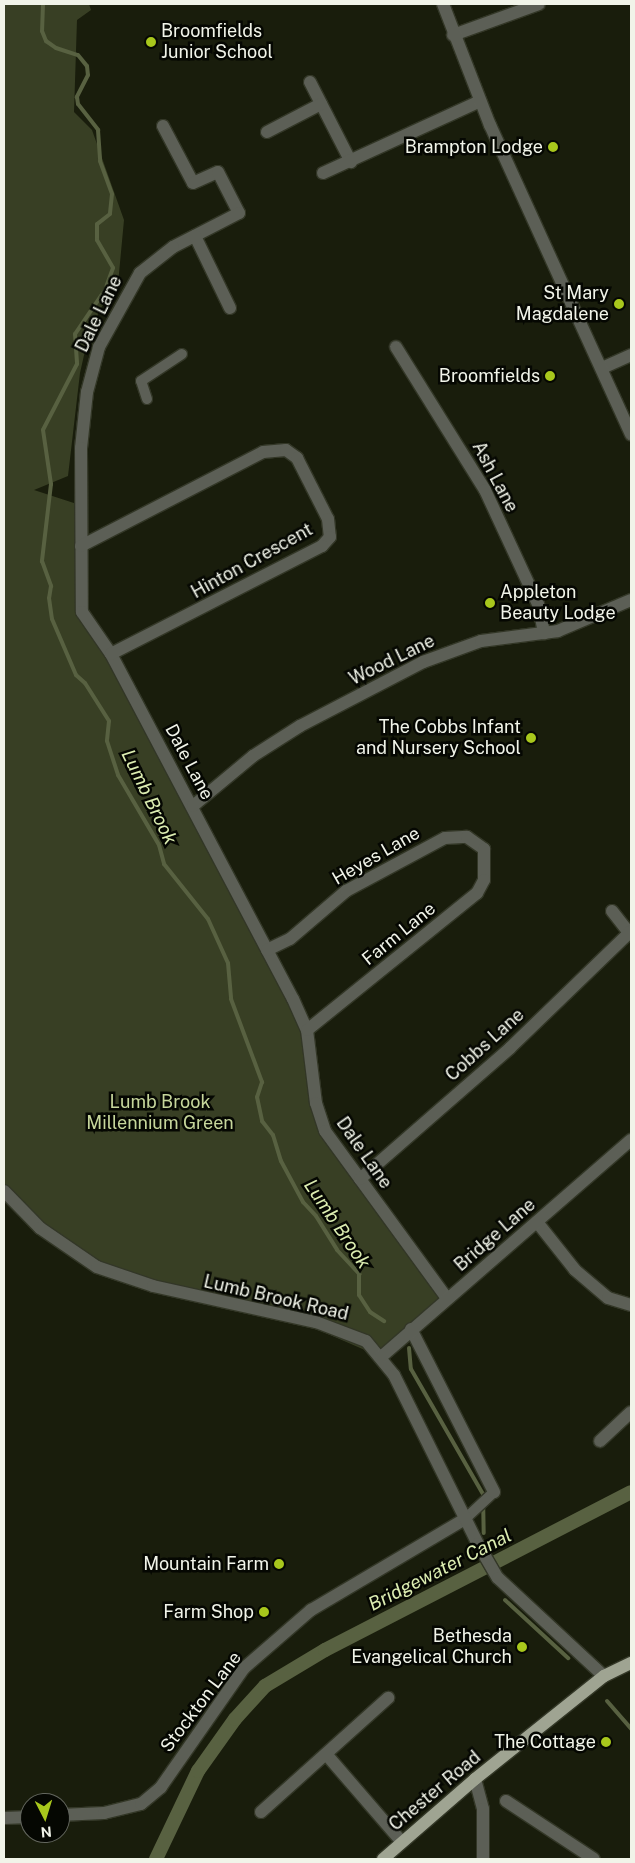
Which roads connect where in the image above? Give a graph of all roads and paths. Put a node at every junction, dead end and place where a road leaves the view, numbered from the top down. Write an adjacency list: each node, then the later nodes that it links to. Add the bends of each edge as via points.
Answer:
1 (443, 4): 3 (street)
2 (540, 4): 3 (street)
3 (453, 35): 5 (street)
4 (310, 82): 6 (street)
5 (480, 101): 9 (street); 16 (street)
6 (321, 104): 8 (street); 9 (street)
7 (163, 126): 11 (street, Dale Lane, via 193,183 218,172 239,213)
8 (267, 132)
9 (350, 162): 10 (street)
10 (323, 173)
11 (195, 236): 12 (street); 19 (street, Dale Lane, via 157,258 134,280 94,361 81,448)
12 (230, 308)
13 (396, 347): 21 (street, Ash Lane, via 485,490 538,604)
14 (182, 354): 17 (street, via 141,380)
15 (631, 355): 16 (street)
16 (602, 368): 18 (street)
17 (147, 399)
18 (631, 434)
19 (81, 546): 22 (street, Dale Lane, via 82,612); 22 (street, Hinton Crescent, via 263,452 286,450 297,458 328,519 330,536 322,546)
20 (631, 600): 21 (street, Wood Lane, via 580,624)
21 (544, 633): 23 (street, Wood Lane, via 481,641 395,675 300,726 253,756)
22 (111, 654): 23 (street, Dale Lane)
23 (193, 806): 27 (street, Dale Lane)
24 (484, 849): 27 (street, Heyes Lane, via 467,837 445,838 346,891 290,939); 28 (street, Farm Lane, via 485,874 477,894)
25 (612, 912): 26 (street, Cobbs Lane)
26 (630, 932): 30 (street, Cobbs Lane, via 510,1048)
27 (267, 950): 28 (street, Dale Lane)
28 (307, 1030): 30 (street, Dale Lane, via 318,1117)
29 (631, 1140): 32 (street, Bridge Lane)
30 (360, 1179): 33 (street, Dale Lane)
31 (4, 1191): 36 (street, Lumb Brook Road, via 40,1228 98,1268 154,1286 345,1330 366,1341)
32 (537, 1222): 33 (street, Bridge Lane); 34 (street, via 575,1270 608,1298)
33 (447, 1298): 35 (street, Bridge Lane)
34 (631, 1305)
35 (411, 1329): 36 (street, Bridge Lane); 39 (street)
36 (382, 1357): 40 (street, Lumb Brook Road)
37 (631, 1412): 38 (street)
38 (600, 1441)
39 (494, 1492): 40 (street)
40 (465, 1519): 42 (street, Lumb Brook Road, via 504,1586); 48 (street, Stockton Lane, via 311,1610 251,1662 206,1718 161,1787 141,1804 104,1814)
41 (631, 1663): 42 (main road, Chester Road)
42 (604, 1676): 45 (main road, Chester Road)
43 (388, 1698): 44 (street)
44 (326, 1754): 47 (street); 51 (street)
45 (475, 1779): 51 (main road, Chester Road); 53 (street, via 484,1815)
46 (506, 1801): 54 (street)
47 (261, 1812)
48 (70, 1815)
49 (20, 1817): 50 (street)
50 (4, 1818)
51 (402, 1842): 52 (main road, Chester Road)
52 (383, 1859)
53 (483, 1859)
54 (594, 1859)

